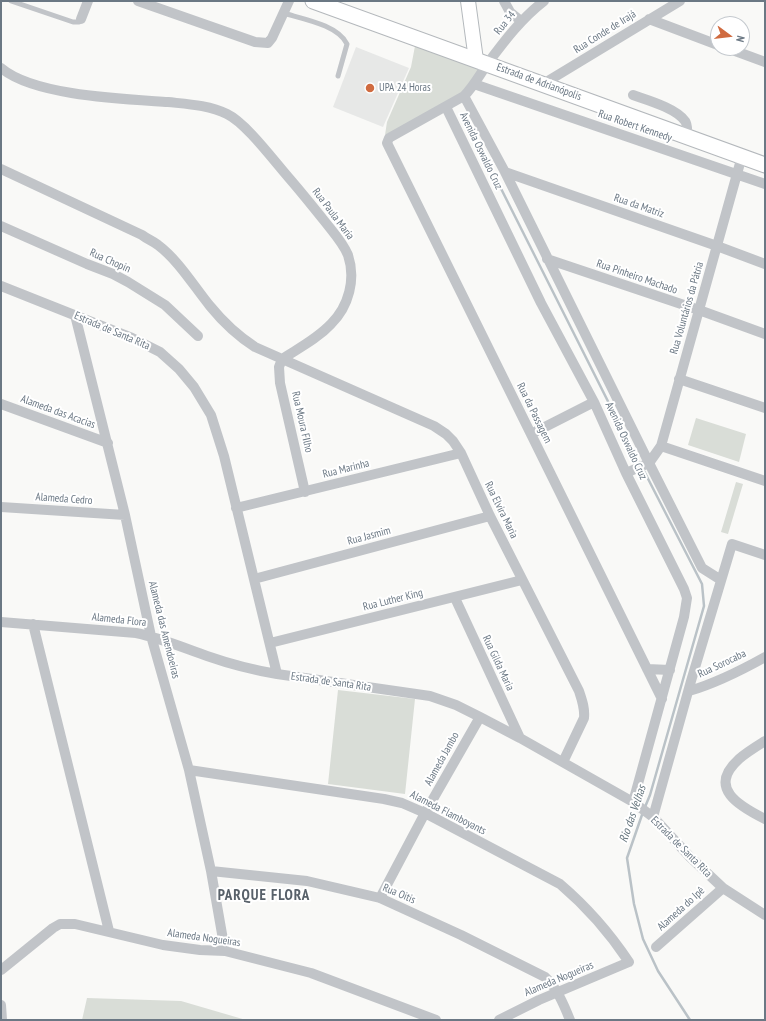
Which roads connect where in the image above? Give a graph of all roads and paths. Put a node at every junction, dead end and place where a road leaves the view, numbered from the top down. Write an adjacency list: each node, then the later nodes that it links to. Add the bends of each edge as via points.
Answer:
1 (11, 1): 11 (lane, via 73,22 79,22)
2 (88, 1): 11 (street)
3 (138, 1): 10 (street, via 262,43 268,43 272,38)
4 (289, 1): 10 (street)
5 (313, 1): 16 (main road, Estrada de Adrianópolis)
6 (468, 1): 16 (street)
7 (504, 1): 13 (street, via 510,12)
8 (544, 1): 13 (street, Rua 34)
9 (680, 1): 12 (street, Rua Conde de Irajá)
10 (283, 13): 19 (lane, via 326,27 344,38 347,44)
11 (81, 19)
12 (649, 19): 14 (street); 21 (street, Rua Conde de Irajá)
13 (521, 21): 16 (street, Rua 34)
14 (710, 42)
15 (749, 56): 17 (street)
16 (482, 62): 20 (street, Rua 34); 21 (main road, Estrada de Adrianópolis)
17 (765, 62)
18 (1, 68): 40 (street, Rua Paula Maria, via 28,83 61,91 210,108 227,114 242,125 338,238 347,254 352,272 349,294 342,311 314,339)
19 (338, 76)
20 (474, 84): 23 (street, Rua 34); 29 (street, Rua Robert Kennedy)
21 (543, 84): 24 (main road, Estrada de Adrianópolis)
22 (633, 95): 24 (street, via 678,115 685,121)
23 (455, 101): 28 (street, Avenida Oswaldo Cruz); 42 (street, Avenida Oswaldo Cruz, via 541,303); 45 (street, Rua da Passagem, via 389,138 388,146)
24 (687, 136): 25 (main road, Estrada de Adrianópolis)
25 (742, 156): 26 (main road, Estrada de Adrianópolis); 29 (street, Rua Voluntários da Pátria)
26 (765, 165)
27 (1, 169): 40 (street, via 142,235 158,245 229,327 255,347)
28 (505, 172): 32 (street, Rua da Matriz); 33 (street, Avenida Oswaldo Cruz)
29 (737, 173): 30 (street, Rua Robert Kennedy); 32 (street, Rua Voluntários da Pátria)
30 (765, 184)
31 (1, 226): 39 (street, Rua Chopin, via 128,282 165,305)
32 (717, 246): 34 (street, Rua da Matriz); 36 (street, Rua Voluntários da Pátria)
33 (547, 259): 36 (street, Rua Pinheiro Machado); 49 (street, Avenida Oswaldo Cruz)
34 (765, 264)
35 (1, 286): 37 (street, Estrada de Santa Rita)
36 (699, 310): 38 (street, Rua Pinheiro Machado); 41 (street, Rua Voluntários da Pátria)
37 (75, 315): 46 (street, Alameda das Amendoeiras); 54 (street, Estrada de Santa Rita, via 160,352 179,369 194,387 211,415)
38 (765, 334)
39 (198, 336)
40 (282, 359): 48 (street, Rua Elvira Maria, via 434,426 453,441); 52 (street, Rua Moura FIlho, via 279,367 280,383)
41 (679, 379): 44 (street); 47 (street, Rua Voluntários da Pátria)
42 (594, 402): 45 (street); 50 (street, Avenida Oswaldo Cruz)
43 (1, 404): 46 (street, Alameda das Acacias)
44 (765, 408)
45 (531, 434): 67 (street, Rua da Passagem)
46 (108, 443): 55 (street, Alameda das Amendoeiras)
47 (661, 446): 49 (street, Rua Voluntários da Pátria); 51 (street)
48 (461, 454): 52 (street, Rua Marinha); 56 (street, Rua Elvira Maria)
49 (647, 464): 50 (street); 59 (street, Avenida Oswaldo Cruz, via 702,568)
50 (630, 471): 68 (street, Avenida Oswaldo Cruz, via 687,598)
51 (760, 479)
52 (305, 492): 54 (street, Rua Marinha)
53 (1, 507): 55 (street, Alameda Cedro)
54 (236, 508): 58 (street, Estrada de Santa Rita)
55 (125, 515): 64 (street, Alameda das Amendoeiras)
56 (490, 516): 58 (street, Rua Jasmim); 60 (street, Rua Elvira Maria)
57 (765, 555): 59 (street, via 732,544)
58 (254, 579): 65 (street, Estrada de Santa Rita)
59 (719, 579): 70 (street)
60 (522, 580): 61 (street, Rua Luther King); 75 (street, Rua Elvira Maria, via 579,691 584,706 584,718)
61 (455, 598): 65 (street, Rua Luther King); 73 (street, Rua Gilda Maria)
62 (1, 622): 63 (street, Alameda Flora)
63 (33, 624): 64 (street, Alameda Flora); 84 (street)
64 (151, 636): 69 (street, Alameda Flora, via 232,664); 76 (street, Alameda das Amendoeiras)
65 (270, 643): 69 (street, Estrada de Santa Rita)
66 (765, 657): 70 (street, Rua Sorocaba, via 731,676)
67 (647, 669): 68 (street); 71 (street, Rua da Passagem)
68 (670, 670): 71 (street, Avenida Oswaldo Cruz)
69 (276, 674): 72 (street, Estrada de Santa Rita, via 430,696)
70 (689, 691): 79 (street)
71 (662, 699): 77 (street, Avenida Oswaldo Cruz)
72 (480, 717): 73 (street, Estrada de Santa Rita); 78 (street, Alameda Jambo)
73 (520, 738): 75 (street, Estrada de Santa Rita)
74 (765, 741): 80 (street, via 740,758 729,770 726,780 730,796 742,807)
75 (563, 762): 77 (street, Estrada de Santa Rita)
76 (189, 770): 78 (street, Alameda Flamboyants, via 384,799 402,803); 81 (street, Alameda das Amendoeiras)
77 (635, 804): 79 (street, Estrada de Santa Rita)
78 (425, 813): 83 (street, Alameda Jambo); 90 (street, Alameda Flamboyants, via 560,884 592,913)
79 (651, 816): 82 (street, Estrada de Santa Rita)
80 (765, 820)
81 (211, 871): 83 (street, Rua Oitis, via 307,881); 89 (street, Alameda das Amendoeiras)
82 (723, 888): 85 (street, Estrada de Santa Rita); 88 (street, Alameda do Ipê)
83 (380, 898): 92 (street, Rua Oitis, via 532,969 551,982)
84 (104, 913): 86 (street); 87 (street)
85 (765, 915)
86 (89, 926): 87 (street, Alameda Nogueiras); 91 (street, Alameda Nogueiras, via 60,924)
87 (109, 931): 89 (street, Alameda Nogueiras, via 173,947)
88 (656, 947)
89 (225, 951): 95 (street, Alameda Nogueiras, via 311,973)
90 (630, 962): 92 (street, Alameda Nogueiras)
91 (1, 970)
92 (557, 992): 96 (street, Alameda Nogueiras); 97 (street, Rua Oitis)
93 (1, 1005): 94 (street)
94 (2, 1020)
95 (436, 1020)
96 (499, 1020)
97 (570, 1020)

